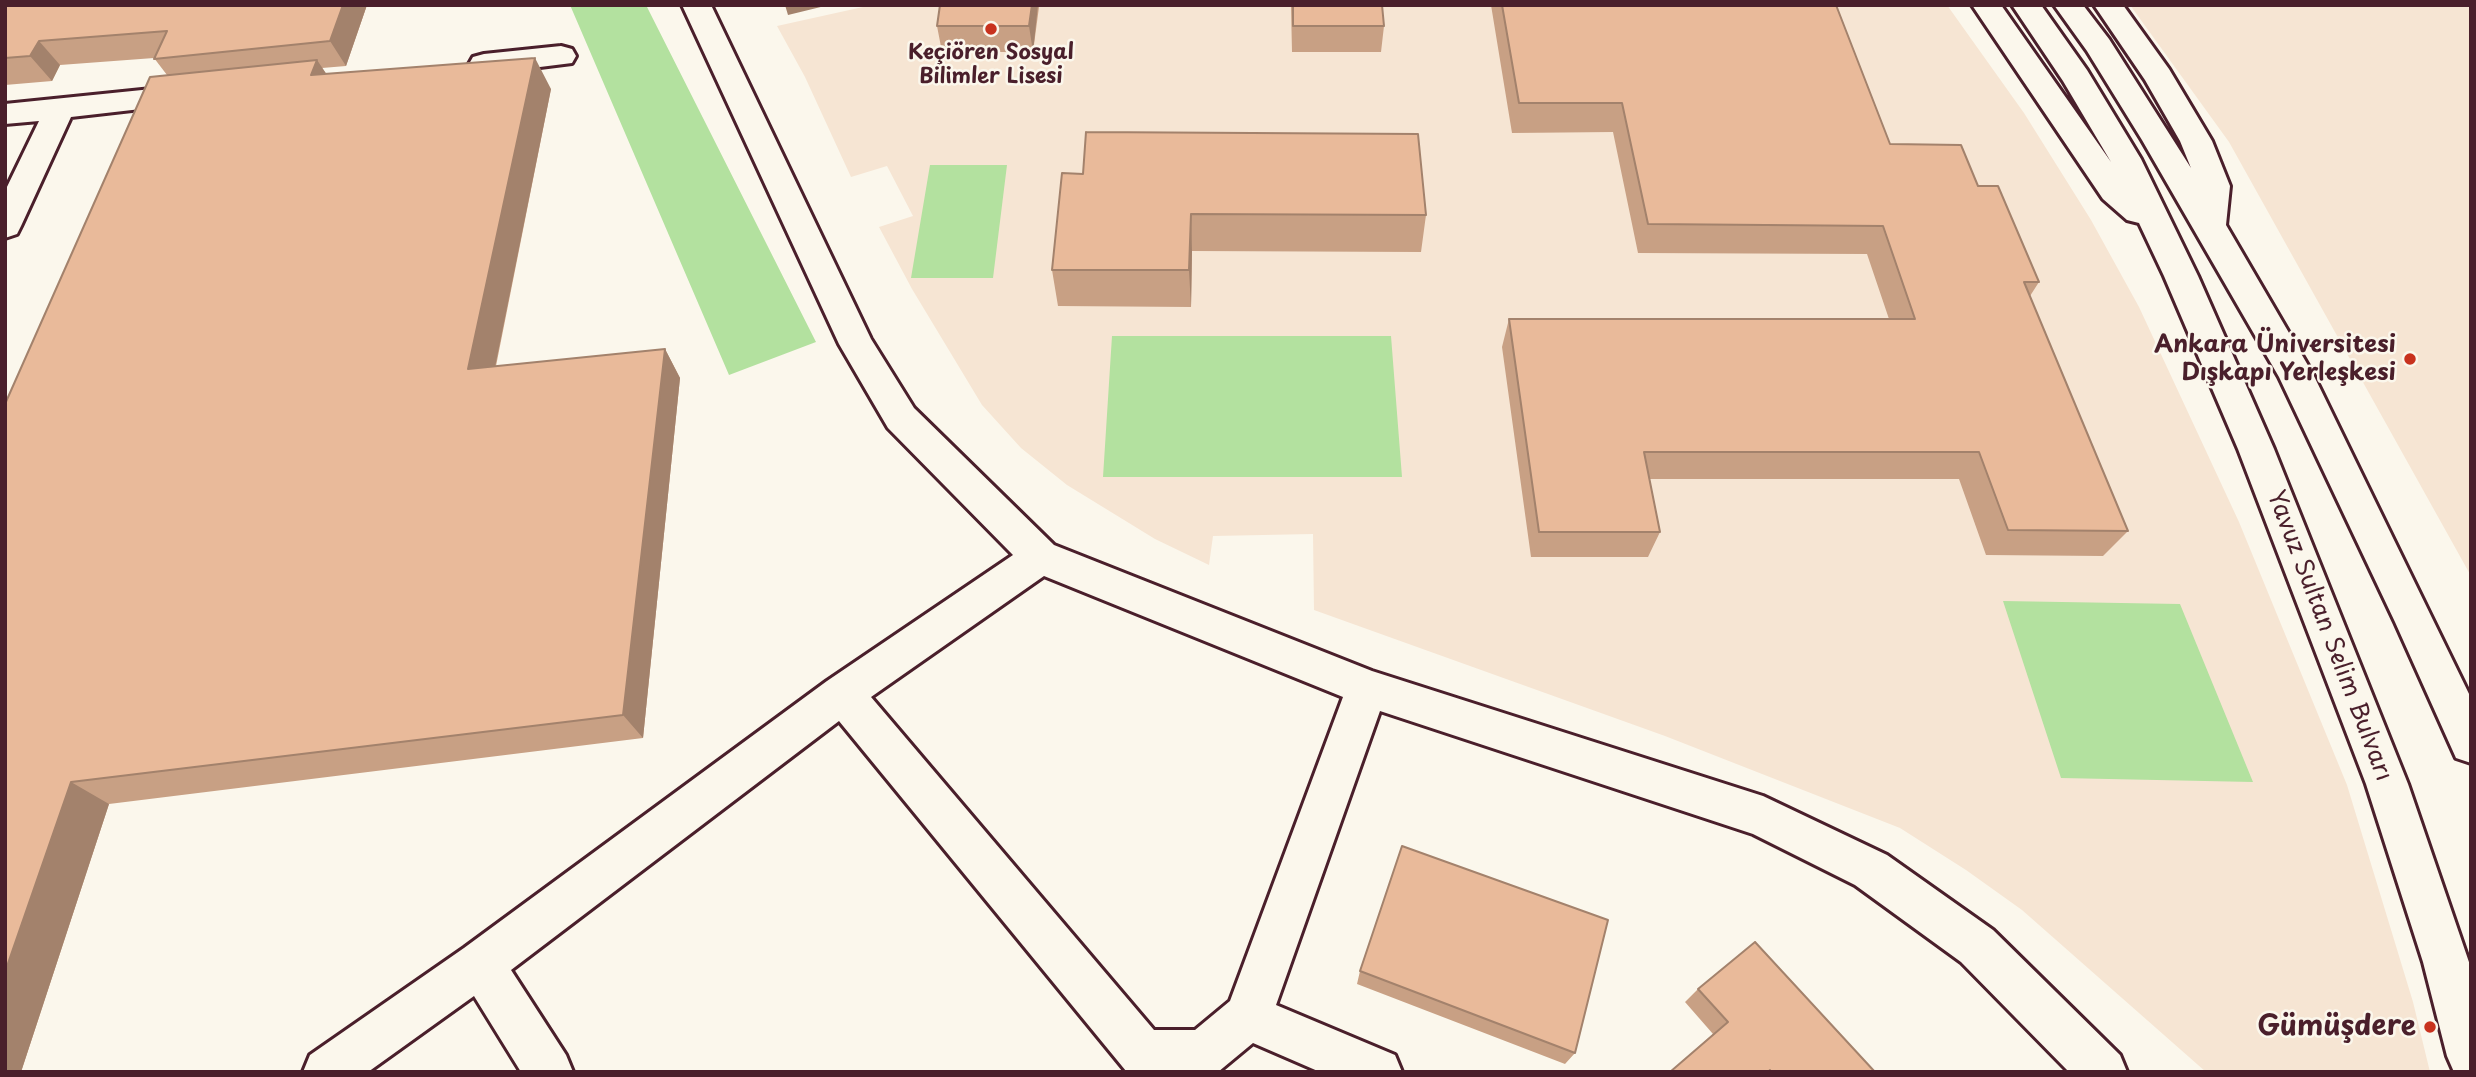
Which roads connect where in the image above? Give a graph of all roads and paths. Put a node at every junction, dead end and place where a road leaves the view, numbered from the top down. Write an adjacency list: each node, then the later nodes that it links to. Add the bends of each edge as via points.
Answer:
1 (696, 5): 14 (street, via 856,344 901,418)
2 (1986, 5): 12 (street, via 2114,191)
3 (2026, 5): 12 (street, Yavuz Sultan Selim Bulvarı, via 2125,159)
4 (2068, 5): 13 (street, via 2124,85)
5 (2108, 5): 13 (street, via 2196,141 2214,186)
6 (561, 56): 7 (street)
7 (453, 67)
8 (222, 92): 9 (street)
9 (60, 109): 10 (street); 11 (street)
10 (5, 114)
11 (5, 226)
12 (2157, 227): 20 (street, Yavuz Sultan Selim Bulvarı, via 2256,449 2360,712 2417,870)
13 (2211, 227): 17 (street, via 2294,374)
14 (1040, 557): 15 (street); 16 (street)
15 (1367, 688): 19 (street); 21 (street, via 1763,817 1871,870 1977,946)
16 (842, 694): 18 (street); 19 (street, via 1143,1054 1203,1054)
17 (2471, 744)
18 (480, 964): 22 (street); 23 (street)
19 (1248, 1017): 24 (street)
20 (2471, 1056)
21 (2100, 1071)
22 (327, 1072)
23 (549, 1072)
24 (1378, 1072)

